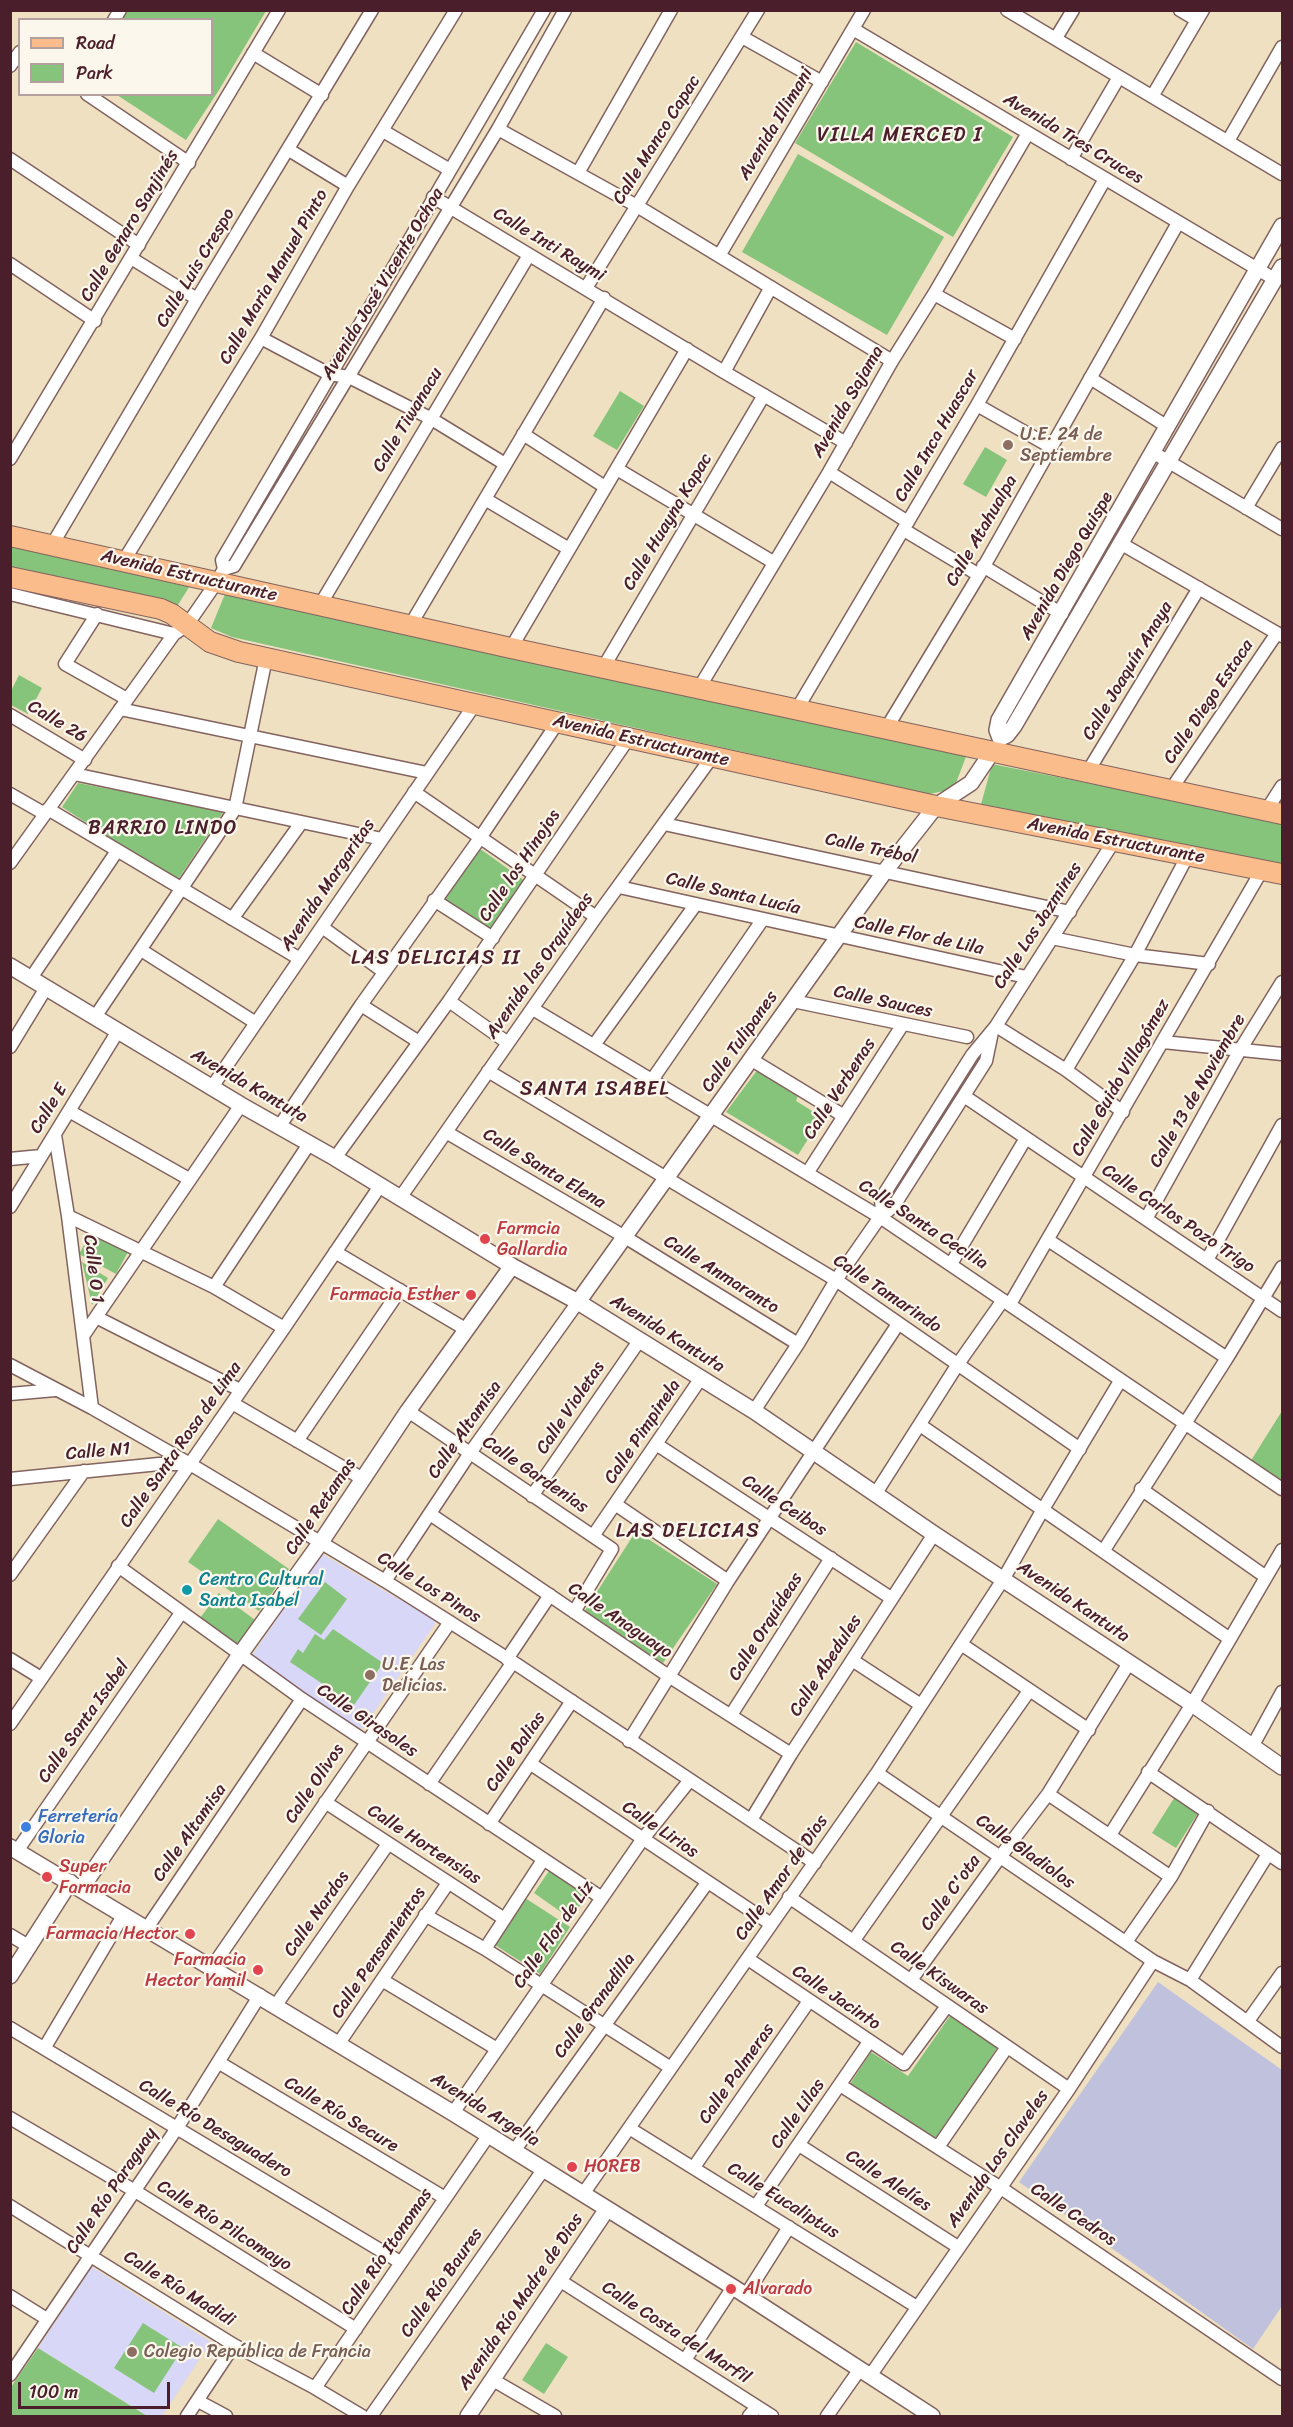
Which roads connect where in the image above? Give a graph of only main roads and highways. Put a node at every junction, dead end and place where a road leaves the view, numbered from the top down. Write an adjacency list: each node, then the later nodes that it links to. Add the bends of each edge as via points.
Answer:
1 (10, 536): 3 (main road, Avenida Estructurante, via 123,562 220,576 320,605 886,729 996,745 1087,772)
2 (10, 577): 4 (main road, Avenida Estructurante, via 161,609 172,614 180,630 239,652 936,806)
3 (1274, 813)
4 (1282, 874)

